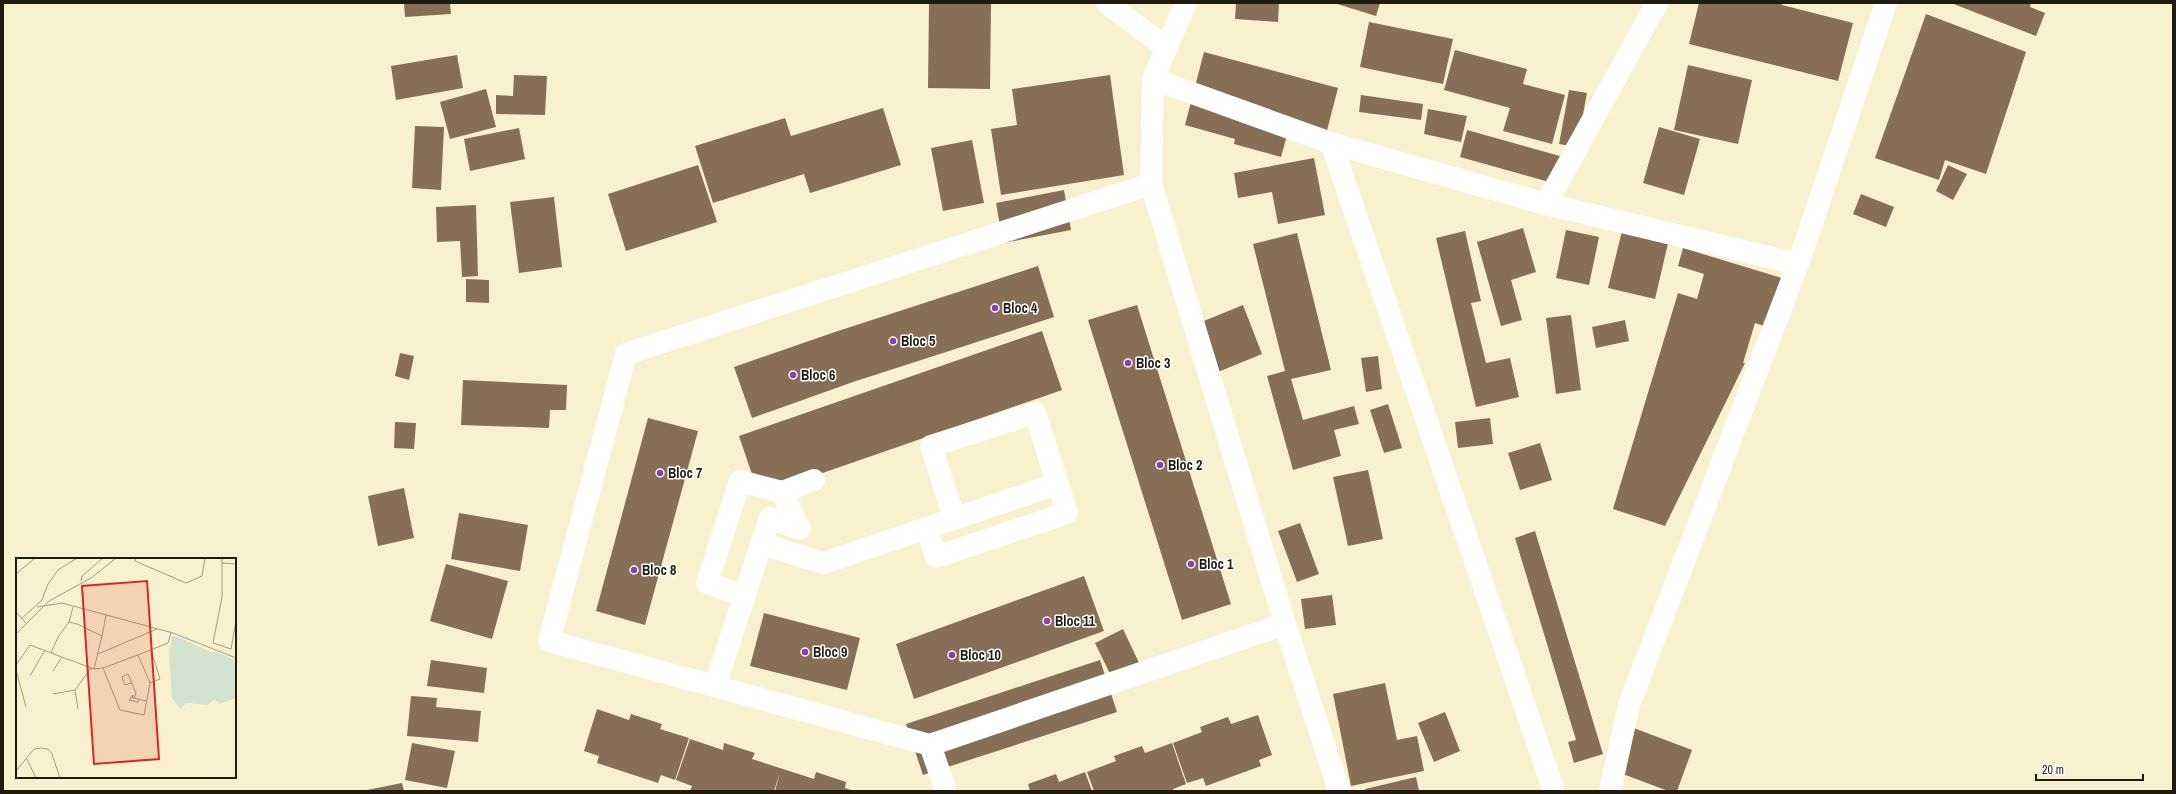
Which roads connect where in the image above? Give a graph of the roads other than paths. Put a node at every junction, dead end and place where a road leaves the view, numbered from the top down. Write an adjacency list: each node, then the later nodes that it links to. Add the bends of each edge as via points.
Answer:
1 (1107, 3): 5 (street)
2 (1186, 3): 5 (street)
3 (1657, 3): 9 (street)
4 (1886, 3): 10 (street)
5 (1165, 47): 6 (street)
6 (1153, 79): 7 (street); 8 (street)
7 (1330, 143): 9 (street); 23 (street)
8 (1151, 184): 18 (street); 19 (street, via 626,354 549,641)
9 (1546, 204): 10 (street)
10 (1798, 264): 24 (street, via 1629,705)
11 (814, 480): 13 (street)
12 (1057, 484): 14 (street); 14 (street, via 1035,413 931,446); 15 (street, via 1067,512 944,555 936,557)
13 (782, 492): 16 (street, via 800,529 770,518); 17 (street, via 740,481 707,583)
14 (954, 518): 15 (street)
15 (926, 528): 16 (street, via 823,563)
16 (763, 544): 17 (street)
17 (745, 596): 19 (street)
18 (1285, 624): 20 (street); 21 (street)
19 (715, 686): 20 (street)
20 (930, 745): 22 (street)
21 (1336, 790)
22 (946, 791)
23 (1554, 791)
24 (1610, 791)

